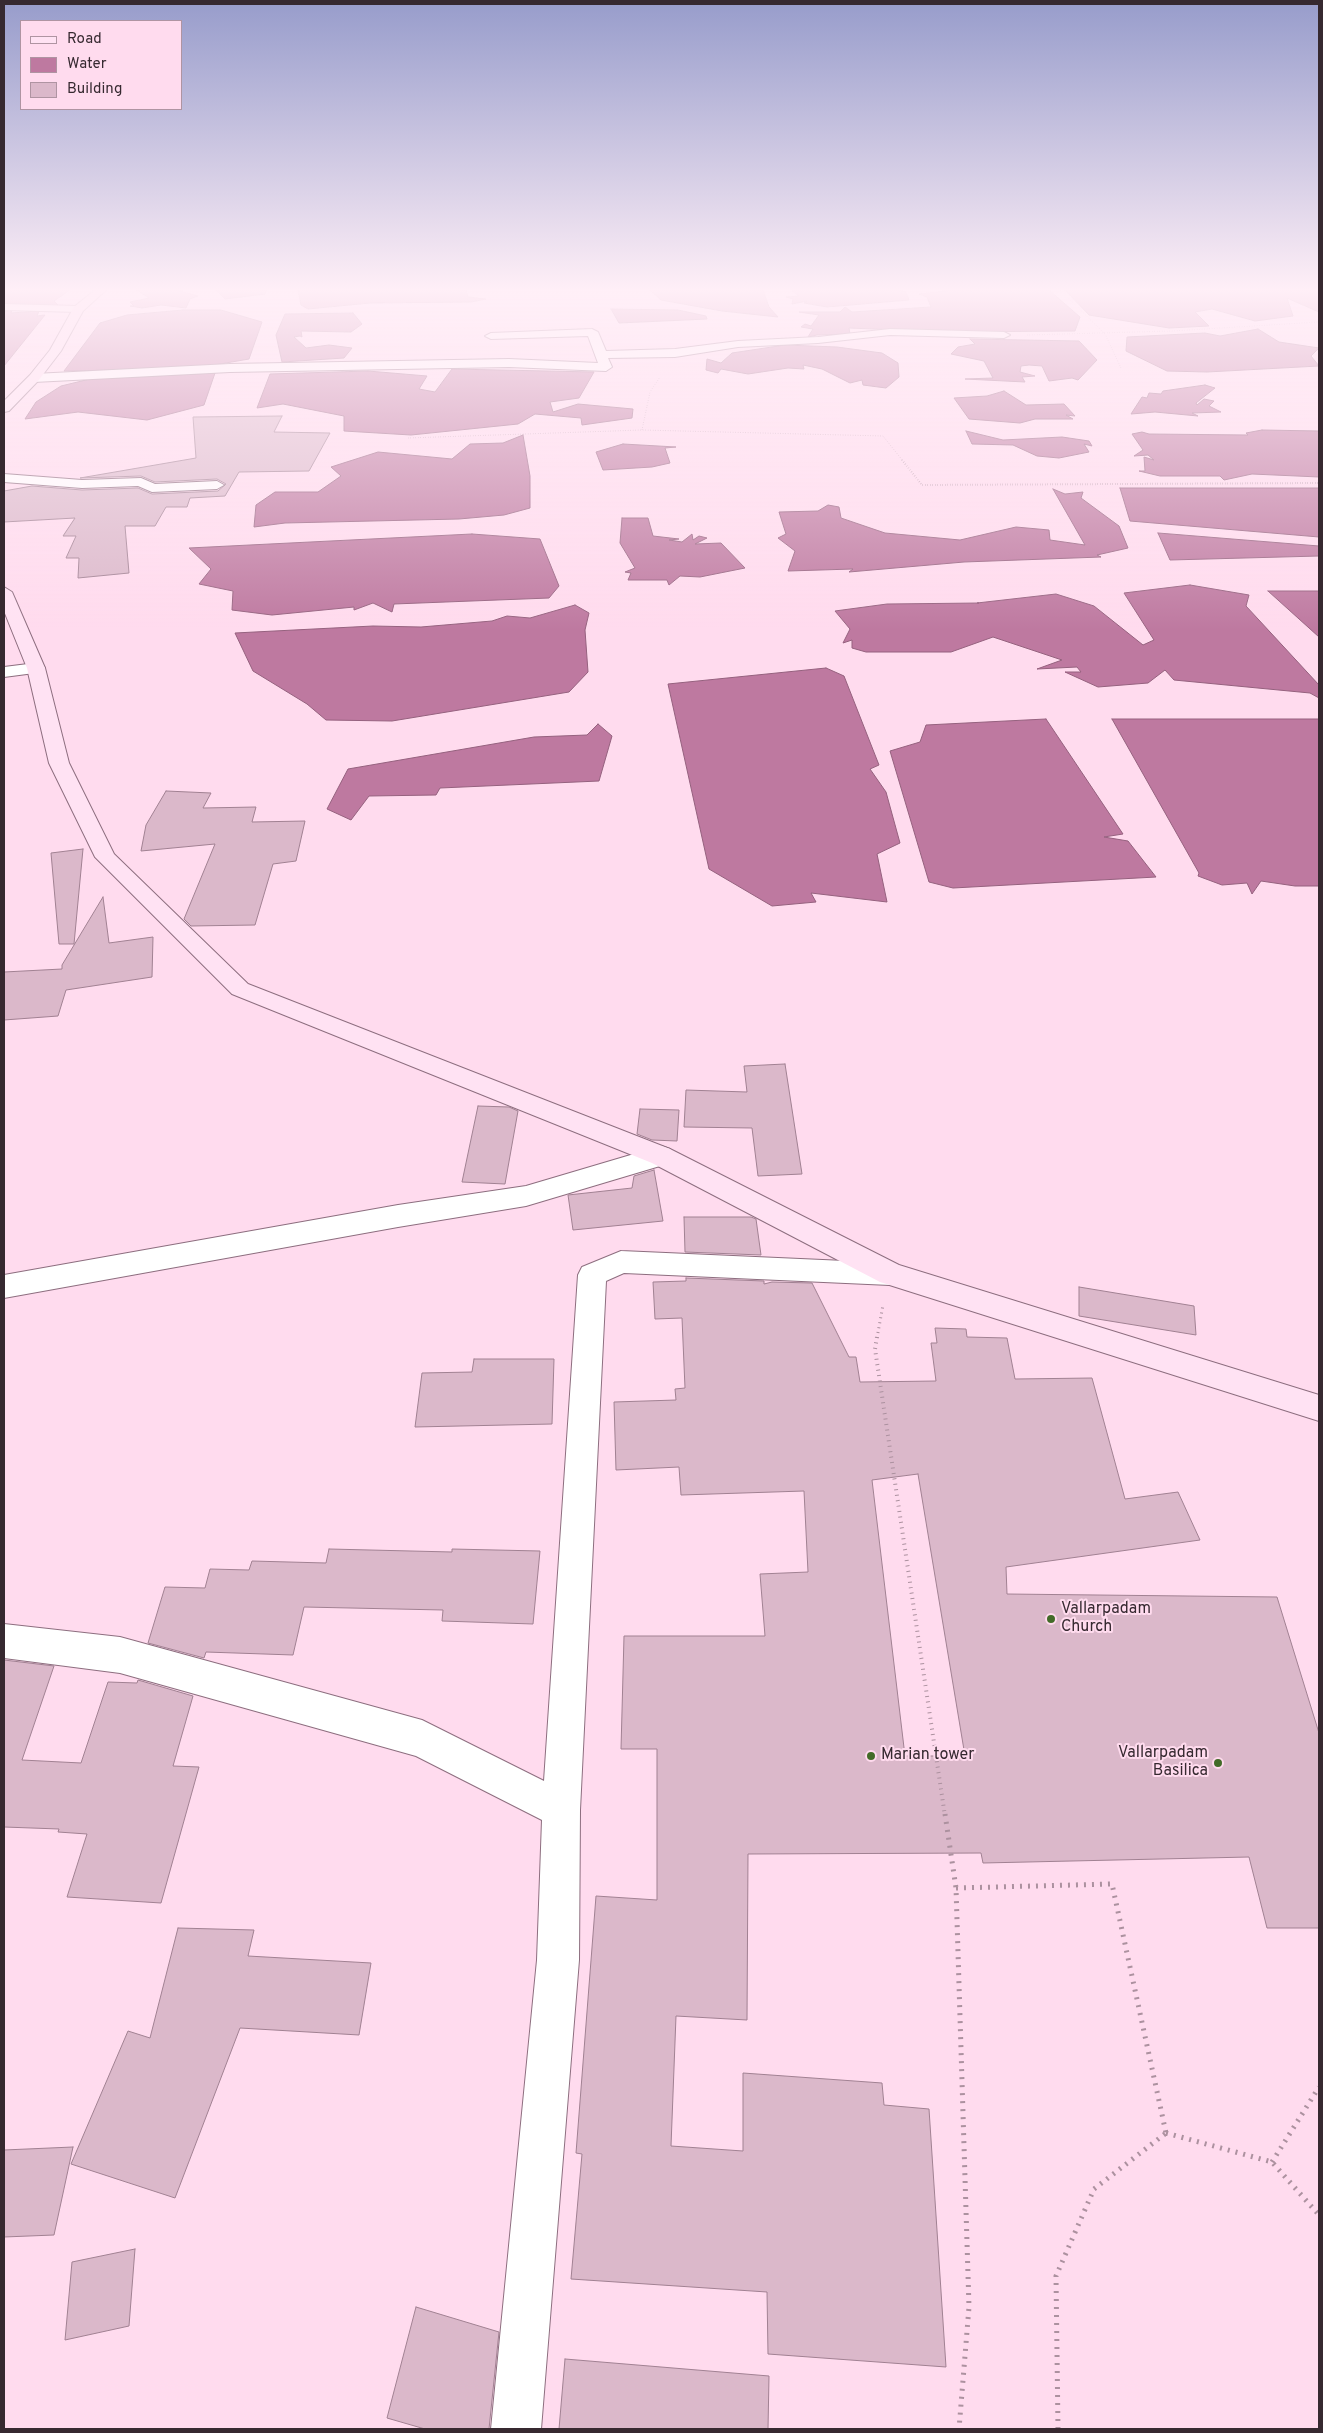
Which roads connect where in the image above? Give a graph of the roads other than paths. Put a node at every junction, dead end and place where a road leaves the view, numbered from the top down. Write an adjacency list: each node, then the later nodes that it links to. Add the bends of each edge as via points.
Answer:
1 (4, 478): 2 (street, via 82,484 142,482 152,488)
2 (217, 485)
3 (4, 592): 4 (main road)
4 (36, 668): 5 (street); 6 (main road, via 59,763 105,857 240,989)
5 (4, 672)
6 (660, 1156): 7 (main road); 8 (street, via 526,1196)
7 (890, 1274): 9 (main road); 11 (street, via 621,1262 592,1275)
8 (4, 1288)
9 (1319, 1408)
10 (4, 1641): 11 (street, via 120,1655 422,1739)
11 (561, 1810): 12 (street, via 558,1960)
12 (516, 2429)

